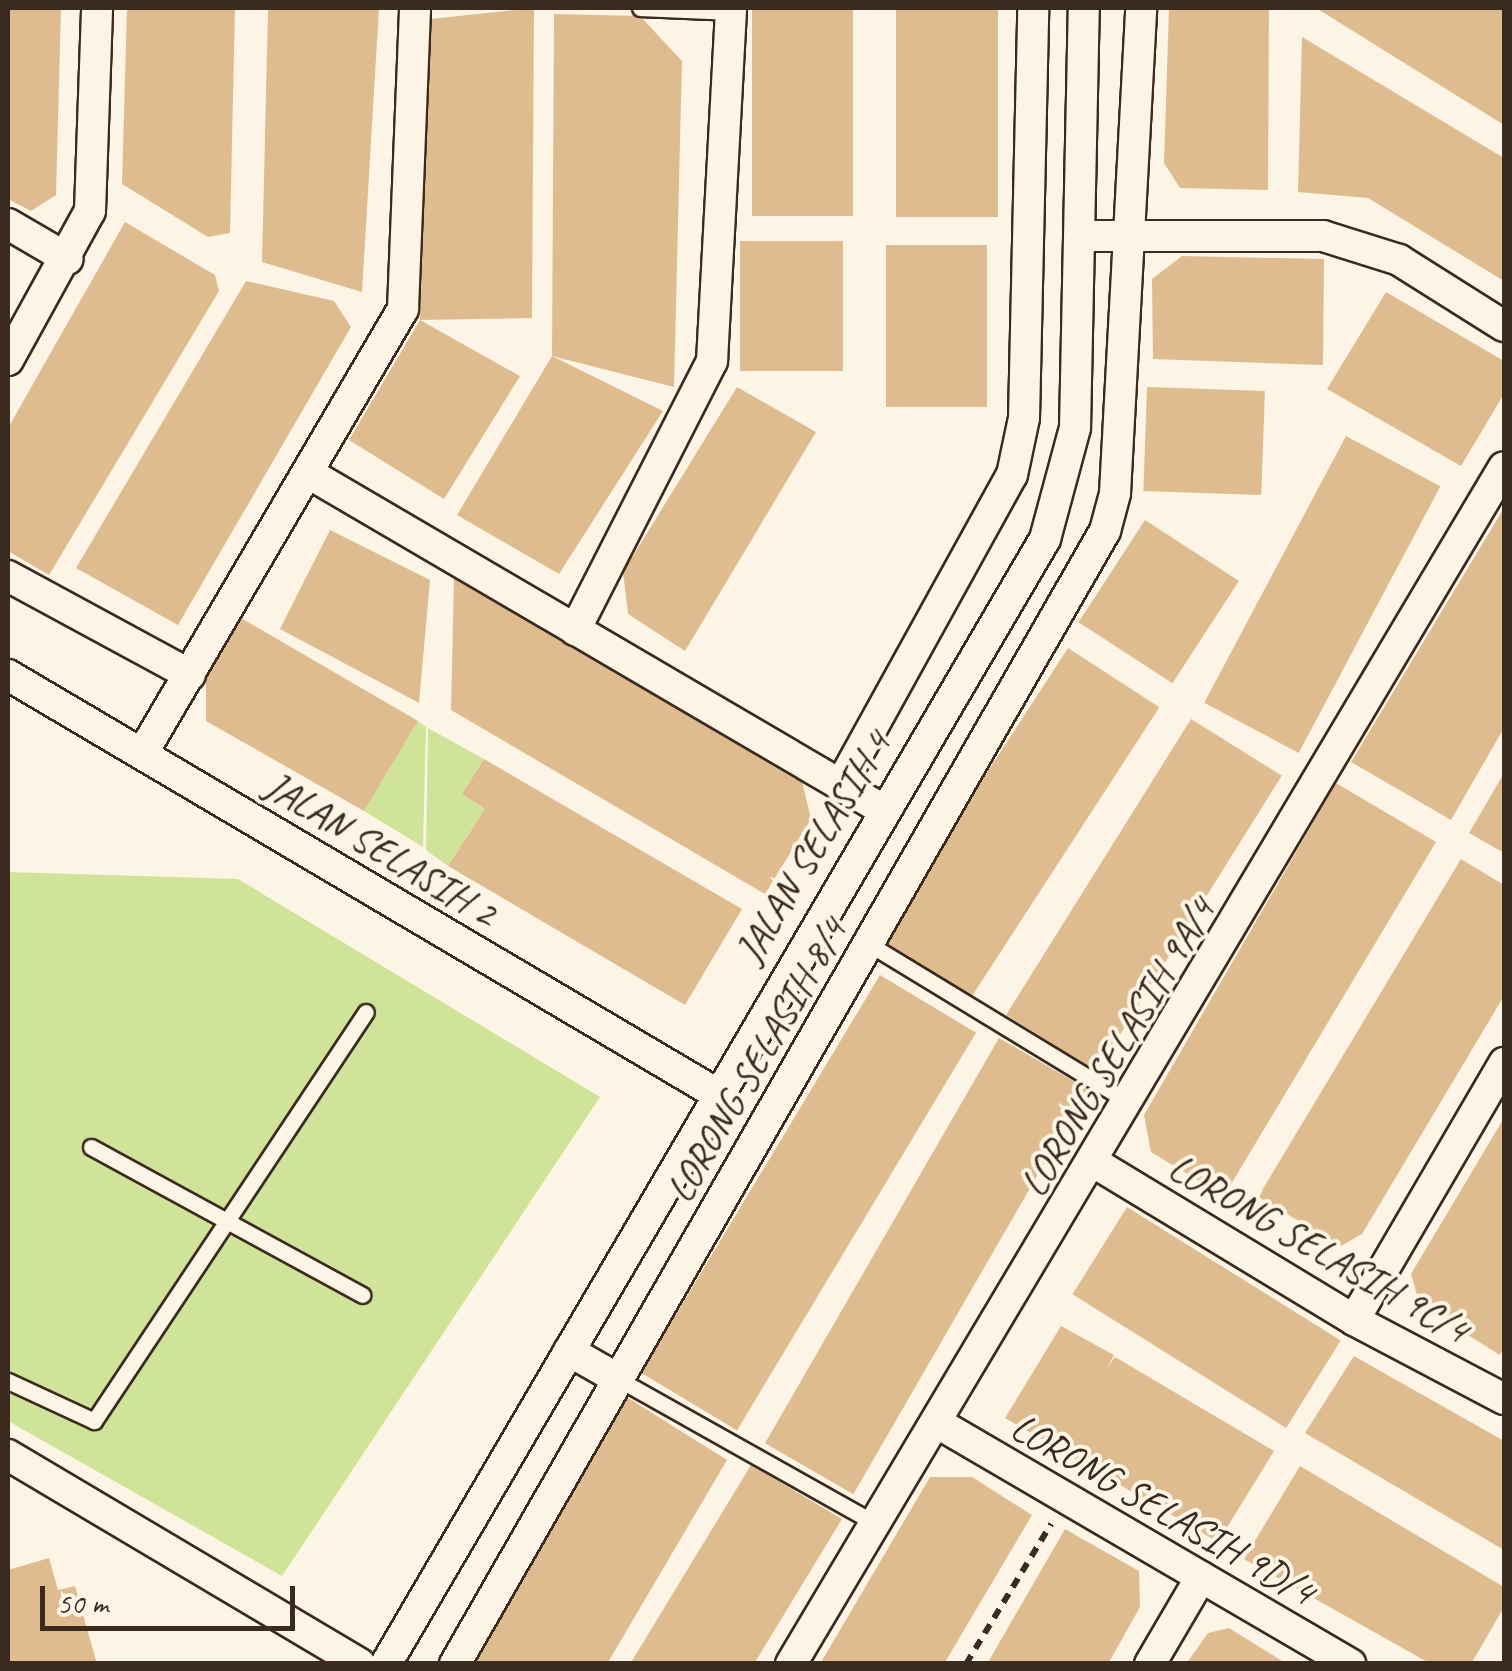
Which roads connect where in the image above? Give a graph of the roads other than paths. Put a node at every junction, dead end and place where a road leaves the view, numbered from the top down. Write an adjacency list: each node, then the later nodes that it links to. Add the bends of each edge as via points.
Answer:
1 (97, 8): 11 (street, via 90,212)
2 (415, 8): 15 (street, via 408,271 382,351)
3 (640, 8): 7 (lane)
4 (1033, 8): 21 (street, via 1024,418 1012,475)
5 (1084, 8): 10 (street, JALAN SELASIH 4)
6 (1141, 8): 9 (street, LORONG SELASIH 8/4)
7 (731, 10): 17 (street, via 712,361)
8 (8, 224): 11 (street)
9 (1132, 231): 10 (street); 12 (street, via 1275,232 1355,244 1399,260); 23 (street, LORONG SELASIH 8/4, via 1115,493 1105,531)
10 (1080, 236): 22 (street, JALAN SELASIH 4, via 1075,428 1064,490 1046,538)
11 (68, 259): 13 (street)
12 (1504, 326)
13 (8, 360)
14 (1504, 467): 27 (street, LORONG SELASIH 9A/4)
15 (310, 474): 17 (street); 19 (street)
16 (8, 576): 19 (street)
17 (575, 630): 21 (street)
18 (8, 675): 20 (street, JALAN SELASIH 2)
19 (190, 675): 20 (street)
20 (142, 754): 26 (street, JALAN SELASIH 2)
21 (840, 786): 22 (street)
22 (882, 809): 26 (street, JALAN SELASIH 4)
23 (869, 944): 27 (lane); 34 (street, LORONG SELASIH 8/4)
24 (366, 1012): 30 (lane)
25 (1504, 1063): 32 (street)
26 (714, 1092): 33 (street, JALAN SELASIH 4)
27 (1132, 1104): 29 (street, LORONG SELASIH 9A/4)
28 (91, 1147): 30 (lane)
29 (1096, 1163): 32 (street, LORONG SELASIH 9C/4); 37 (street, LORONG SELASIH 9A/4)
30 (228, 1222): 31 (lane); 35 (lane, via 94,1421)
31 (362, 1295)
32 (1354, 1320): 36 (street, LORONG SELASIH 9C/4)
33 (568, 1351): 34 (street); 42 (street, JALAN SELASIH 4)
34 (618, 1379): 39 (lane); 43 (street, LORONG SELASIH 8/4)
35 (8, 1381)
36 (1504, 1399)
37 (936, 1422): 39 (street, LORONG SELASIH 9A/4); 40 (street, LORONG SELASIH 9D/4)
38 (8, 1455): 41 (street)
39 (875, 1523): 44 (street, LORONG SELASIH 9A/4)
40 (1201, 1577): 45 (street); 46 (street, LORONG SELASIH 9D/4)
41 (360, 1664)
42 (386, 1664)
43 (455, 1664)
44 (791, 1664)
45 (1150, 1664)
46 (1350, 1664)

